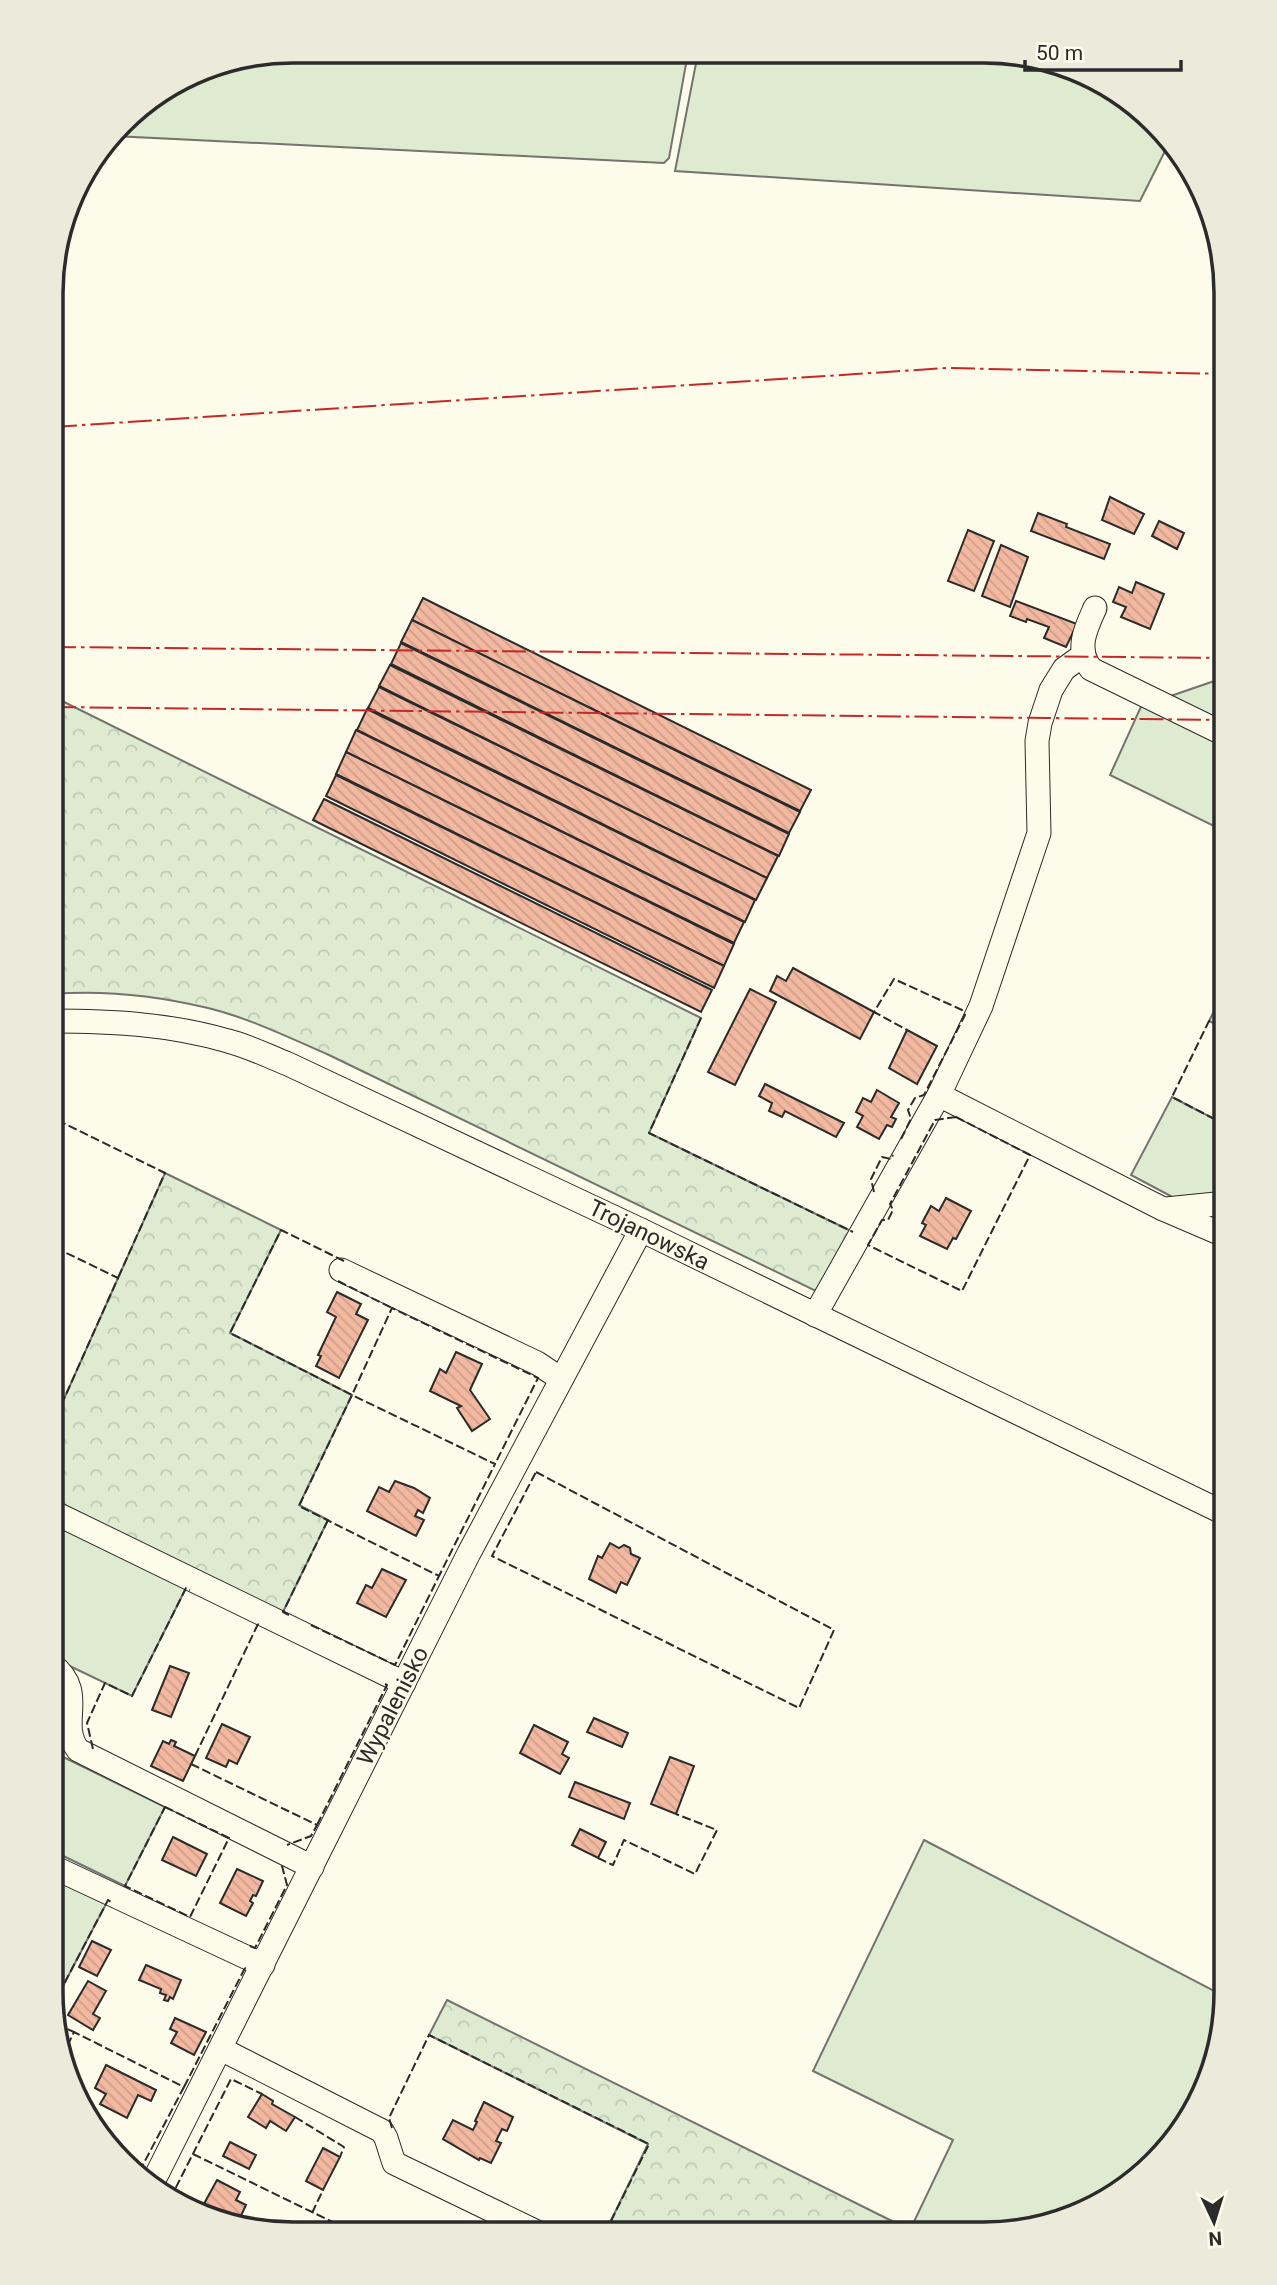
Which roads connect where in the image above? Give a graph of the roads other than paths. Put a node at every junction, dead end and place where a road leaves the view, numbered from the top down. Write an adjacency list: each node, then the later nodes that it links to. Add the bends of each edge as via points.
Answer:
1 (1095, 608): 2 (street, via 1083,634)
2 (1082, 656): 3 (street, via 1091,669); 5 (street, via 1064,668 1040,723 1039,833 981,1006)
3 (1214, 729)
4 (63, 1021): 8 (street, Trojanowska, via 139,1023 230,1041)
5 (939, 1095): 7 (street); 11 (street)
6 (1214, 1204): 7 (street)
7 (1163, 1209): 9 (street)
8 (641, 1230): 11 (street, Trojanowska); 12 (street, Wypalenisko)
9 (1214, 1231)
10 (341, 1270): 12 (street, via 537,1363)
11 (815, 1315): 13 (street, Trojanowska)
12 (561, 1379): 16 (street, Wypalenisko)
13 (1214, 1508)
14 (63, 1517): 16 (street)
15 (63, 1676): 17 (street, via 72,1695 71,1741 78,1750)
16 (404, 1683): 17 (street, Wypalenisko)
17 (312, 1867): 19 (street, Wypalenisko)
18 (63, 1872): 19 (street)
19 (263, 1965): 20 (street, Wypalenisko)
20 (221, 2049): 21 (street, Wypalenisko); 22 (street, via 382,2131 394,2163)
21 (156, 2176)
22 (516, 2222)

